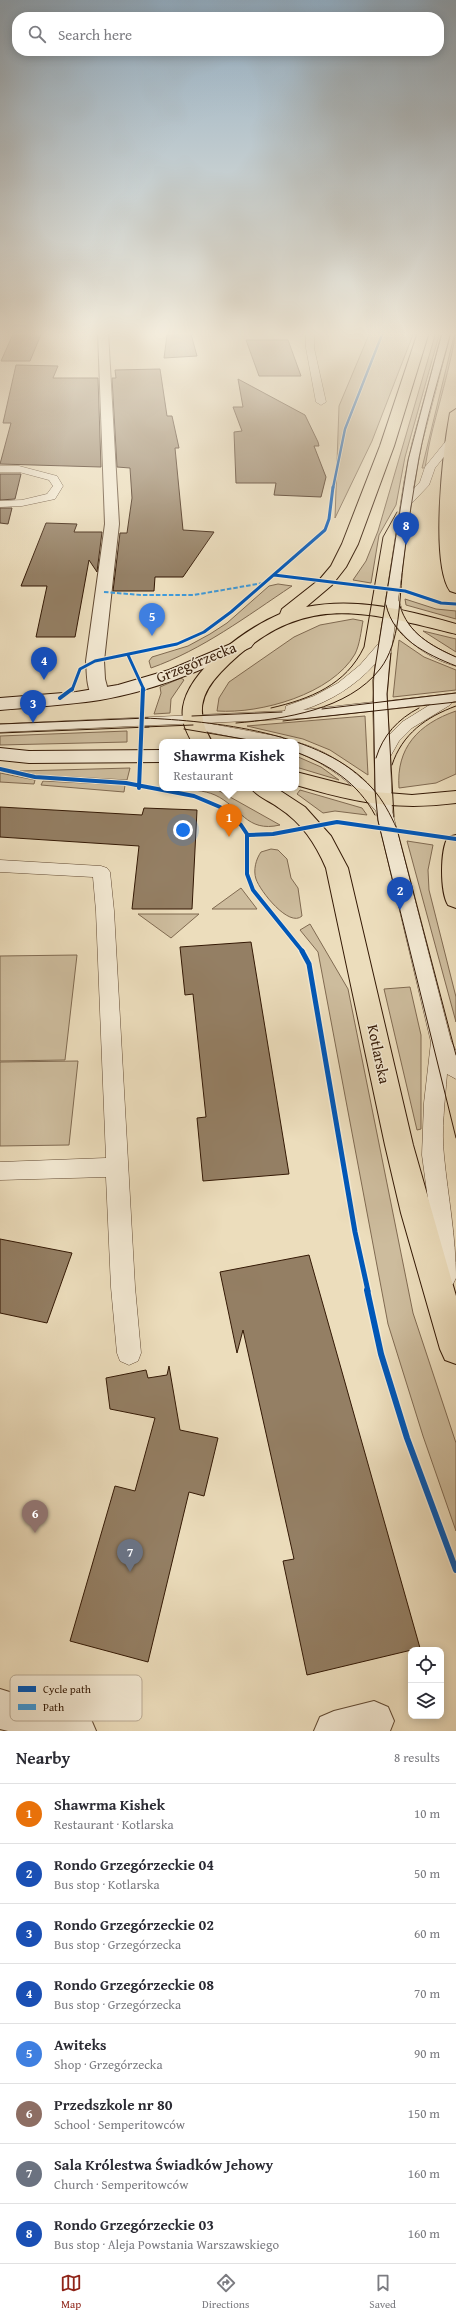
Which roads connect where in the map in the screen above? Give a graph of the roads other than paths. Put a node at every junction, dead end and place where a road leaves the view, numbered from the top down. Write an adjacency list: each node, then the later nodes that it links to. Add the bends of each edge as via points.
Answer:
1 (107, 413): 16 (street, via 112,524 95,662)
2 (398, 413): 11 (main road, via 350,544 338,567 326,582)
3 (425, 413): 7 (lane)
4 (456, 413): 5 (main road)
5 (450, 443): 7 (lane, via 430,467 425,483); 9 (main road, via 446,489 447,526 449,565)
6 (0, 469): 8 (lane, via 19,469 53,478 58,486 51,497 22,503)
7 (407, 502): 10 (lane)
8 (0, 504)
9 (456, 588)
10 (392, 605): 11 (main road, via 324,609); 12 (main road); 14 (lane); 15 (lane, via 402,627 419,642)
11 (273, 624): 13 (main road)
12 (456, 629)
13 (250, 640): 16 (street, Grzegórzecka, via 174,674); 21 (main road, via 201,684 192,700)
14 (386, 642): 19 (lane); 20 (lane, via 368,666 334,692 303,705)
15 (456, 662)
16 (100, 694): 18 (street, Grzegórzecka)
17 (455, 697): 19 (lane); 28 (lane, via 407,725 393,739)
18 (0, 704)
19 (380, 706): 20 (lane); 28 (lane)
20 (259, 717): 21 (lane)
21 (192, 722): 22 (lane); 23 (main road); 24 (lane)
22 (0, 728)
23 (200, 739)
24 (268, 739)
25 (299, 748): 32 (lane, via 338,766)
26 (0, 754): 27 (street, via 29,757)
27 (159, 756)
28 (382, 757): 32 (lane)
29 (299, 779): 32 (main road)
30 (266, 791): 40 (main road, Kotlarska, via 300,812 314,826 330,849 337,868 399,1145 416,1214)
31 (456, 797): 32 (main road)
32 (381, 804): 36 (lane)
33 (456, 842): 35 (main road, via 453,875)
34 (0, 866): 38 (lane, via 101,872)
35 (456, 900)
36 (441, 1041): 37 (lane); 40 (lane, via 434,1103 433,1154)
37 (456, 1071)
38 (117, 1167): 39 (lane); 41 (lane)
39 (0, 1171)
40 (452, 1335)
41 (129, 1353)
42 (0, 1709): 43 (street)
43 (10, 1712)
44 (41, 1721): 46 (street)
45 (374, 1721): 47 (street)
46 (76, 1731)
47 (334, 1731)

